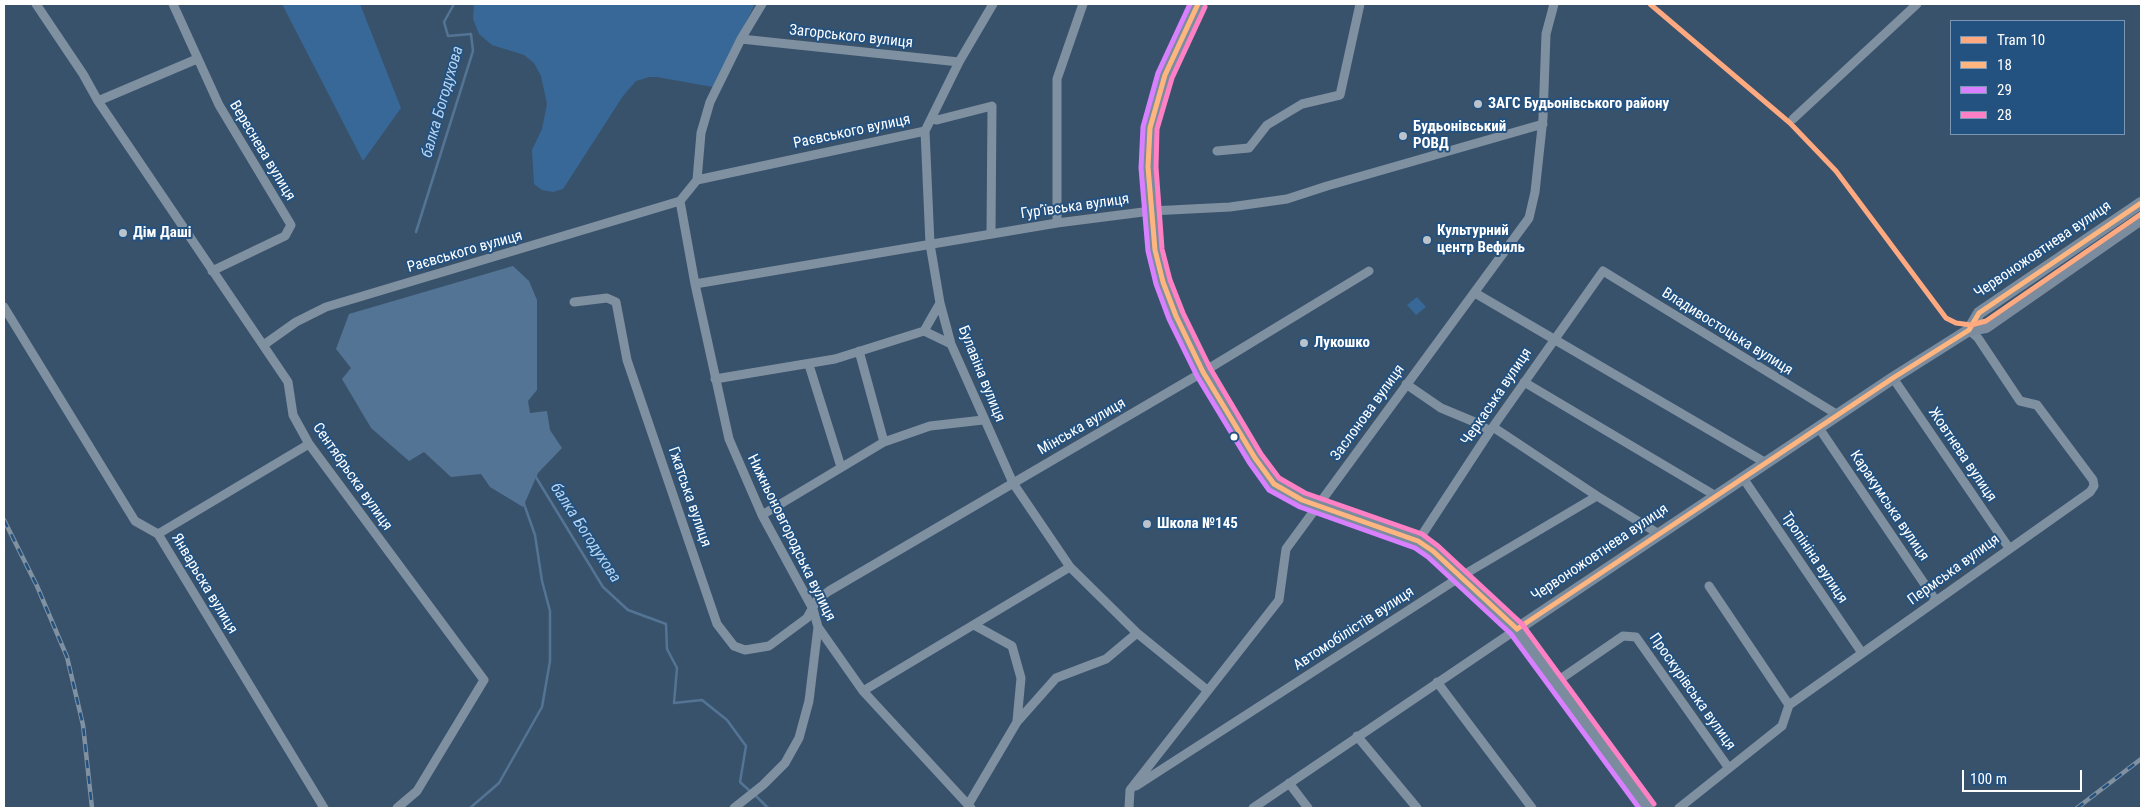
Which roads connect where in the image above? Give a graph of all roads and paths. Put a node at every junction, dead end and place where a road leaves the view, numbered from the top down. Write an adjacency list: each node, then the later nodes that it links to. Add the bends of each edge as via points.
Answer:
1 (36, 4): 14 (street, Сентябрьска вулиця)
2 (174, 4): 12 (street, Вереснева вулиця)
3 (762, 4): 11 (street)
4 (987, 4): 5 (street)
5 (992, 4): 13 (street)
6 (1083, 4): 25 (street, via 1057,79)
7 (1198, 4): 23 (main road, via 1165,75 1150,128)
8 (1360, 4): 19 (street, via 1340,96 1302,104 1267,125 1249,148)
9 (1554, 4): 17 (street, Заслонова вулиця, via 1546,34)
10 (1917, 4): 16 (street)
11 (741, 39): 13 (street, Загорського вулиця); 20 (street, via 710,102 701,133)
12 (197, 59): 14 (street); 28 (street, Вереснева вулиця, via 219,105 291,225 285,236)
13 (959, 62): 15 (street)
14 (98, 101): 28 (street, Сентябрьска вулиця)
15 (932, 119): 18 (street); 26 (street, Раєвського вулиця, via 992,106)
16 (1792, 120)
17 (1542, 124): 23 (street, Гур’ївська вулиця, via 1287,199); 32 (street, Заслонова вулиця, via 1529,218)
18 (925, 131): 20 (street, Раєвського вулиця); 27 (street, Булавіна вулиця)
19 (1217, 151)
20 (697, 180): 21 (street)
21 (680, 201): 31 (street, Нижньоновгородська вулиця); 39 (street, Раєвського вулиця, via 326,307 296,322)
22 (2141, 203): 36 (main road, Червоножовтнева вулиця, via 1979,313)
23 (1151, 210): 25 (street, Гур’ївська вулиця); 43 (main road, via 1155,250 1163,282)
24 (2141, 219): 36 (main road, Червоножовтнева вулиця, via 1986,327)
25 (1057, 223): 26 (street, Гур’ївська вулиця)
26 (992, 234): 27 (street, Гур’ївська вулиця)
27 (930, 244): 31 (street, Гур’ївська вулиця); 34 (street, Булавіна вулиця)
28 (212, 271): 39 (street, Сентябрьска вулиця)
29 (1368, 271): 43 (street, Мінська вулиця)
30 (1602, 271): 38 (street, Черкаська вулиця); 48 (street, Владивостоцька вулиця)
31 (695, 284): 45 (street, Нижньоновгородська вулиця)
32 (1475, 292): 38 (street); 47 (street, Заслонова вулиця)
33 (574, 302): 70 (street, Гжатська вулиця, via 608,298 616,302 627,360 717,624 727,639 745,650 769,646 807,618)
34 (940, 303): 37 (street); 40 (street, Булавіна вулиця)
35 (4, 307): 62 (street, Январьска вулиця, via 135,521)
36 (1969, 330): 44 (main road, Червоножовтнева вулиця); 65 (street, Пермська вулиця, via 1978,338 2020,401 2037,405 2093,480 2090,492)
37 (924, 331): 40 (street); 41 (street)
38 (1555, 338): 46 (street, Черкаська вулиця); 54 (street)
39 (265, 344): 53 (street, Сентябрьска вулиця, via 288,382 294,415)
40 (951, 344): 49 (street, Булавіна вулиця)
41 (859, 351): 42 (street); 52 (street)
42 (809, 365): 45 (street); 55 (street)
43 (1203, 372): 57 (street, Мінська вулиця); 60 (main road, via 1274,484)
44 (1893, 378): 48 (main road, Червоножовтнева вулиця); 65 (street, Жовтнева вулиця)
45 (715, 379): 61 (street, Нижньоновгородська вулиця, via 729,439)
46 (1524, 382): 51 (street, Черкаська вулиця); 59 (street)
47 (1406, 384): 51 (street, via 1441,408); 60 (street, Заслонова вулиця)
48 (1838, 415): 50 (main road, Червоножовтнева вулиця)
49 (983, 420): 52 (street, via 930,426); 57 (street, Булавіна вулиця)
50 (1819, 428): 54 (main road, Червоножовтнева вулиця); 69 (street, Каракумська вулиця)
51 (1492, 429): 58 (street); 64 (street, Черкаська вулиця)
52 (884, 442): 55 (street)
53 (309, 444): 62 (street); 88 (street, Сентябрьска вулиця, via 484,680 417,790)
54 (1766, 463): 56 (main road, Червоножовтнева вулиця)
55 (841, 467): 61 (street)
56 (1743, 478): 59 (main road, Червоножовтнева вулиця); 75 (street, Тропініна вулиця)
57 (1013, 483): 66 (street, Булавіна вулиця); 70 (street, Мінська вулиця, via 829,591 817,600)
58 (1597, 496): 63 (street); 67 (street, Автомобілістів вулиця)
59 (1716, 496): 63 (main road, Червоножовтнева вулиця)
60 (1318, 506): 64 (main road); 79 (street, Заслонова вулиця, via 1286,549 1279,600)
61 (762, 515): 70 (street, Нижньоновгородська вулиця)
62 (158, 534): 87 (street, Январьска вулиця)
63 (1659, 534): 73 (main road, Червоножовтнева вулиця)
64 (1418, 541): 67 (main road)
65 (2009, 548): 69 (street, Пермська вулиця)
66 (1070, 567): 71 (street); 74 (street, Булавіна вулиця)
67 (1460, 577): 73 (main road); 85 (street, Автомобілістів вулиця)
68 (1709, 586): 80 (street)
69 (1936, 600): 75 (street, Пермська вулиця)
70 (813, 609): 72 (street, Нижньоновгородська вулиця)
71 (974, 625): 78 (street); 81 (street, via 1012,646 1021,678)
72 (818, 627): 78 (street, Нижньоновгородська вулиця); 89 (street, via 809,701 799,738 785,763 764,785)
73 (1517, 628): 76 (street, Червоножовтнева вулиця); 77 (main road)
74 (1137, 633): 79 (street, Булавіна вулиця); 81 (street, via 1106,659 1056,678)
75 (1862, 653): 80 (street, Пермська вулиця)
76 (1437, 682): 82 (street, Червоножовтнева вулиця); 94 (street)
77 (1556, 682): 83 (street, Проскурівська вулиця, via 1623,636 1636,637); 95 (main road)
78 (863, 690): 86 (street, Нижньоновгородська вулиця)
79 (1207, 690): 85 (street, Заслонова вулиця)
80 (1789, 705): 83 (street, via 1782,726)
81 (1017, 722): 86 (street)
82 (1357, 736): 84 (street, Червоножовтнева вулиця); 93 (street)
83 (1728, 768): 96 (street)
84 (1289, 783): 91 (street, Червоножовтнева вулиця); 92 (street)
85 (1130, 790): 90 (street)
86 (969, 807)
87 (324, 808)
88 (397, 808)
89 (734, 808)
90 (1130, 808)
91 (1253, 808)
92 (1308, 808)
93 (1417, 808)
94 (1532, 808)
95 (1648, 808)
96 (1679, 808)

